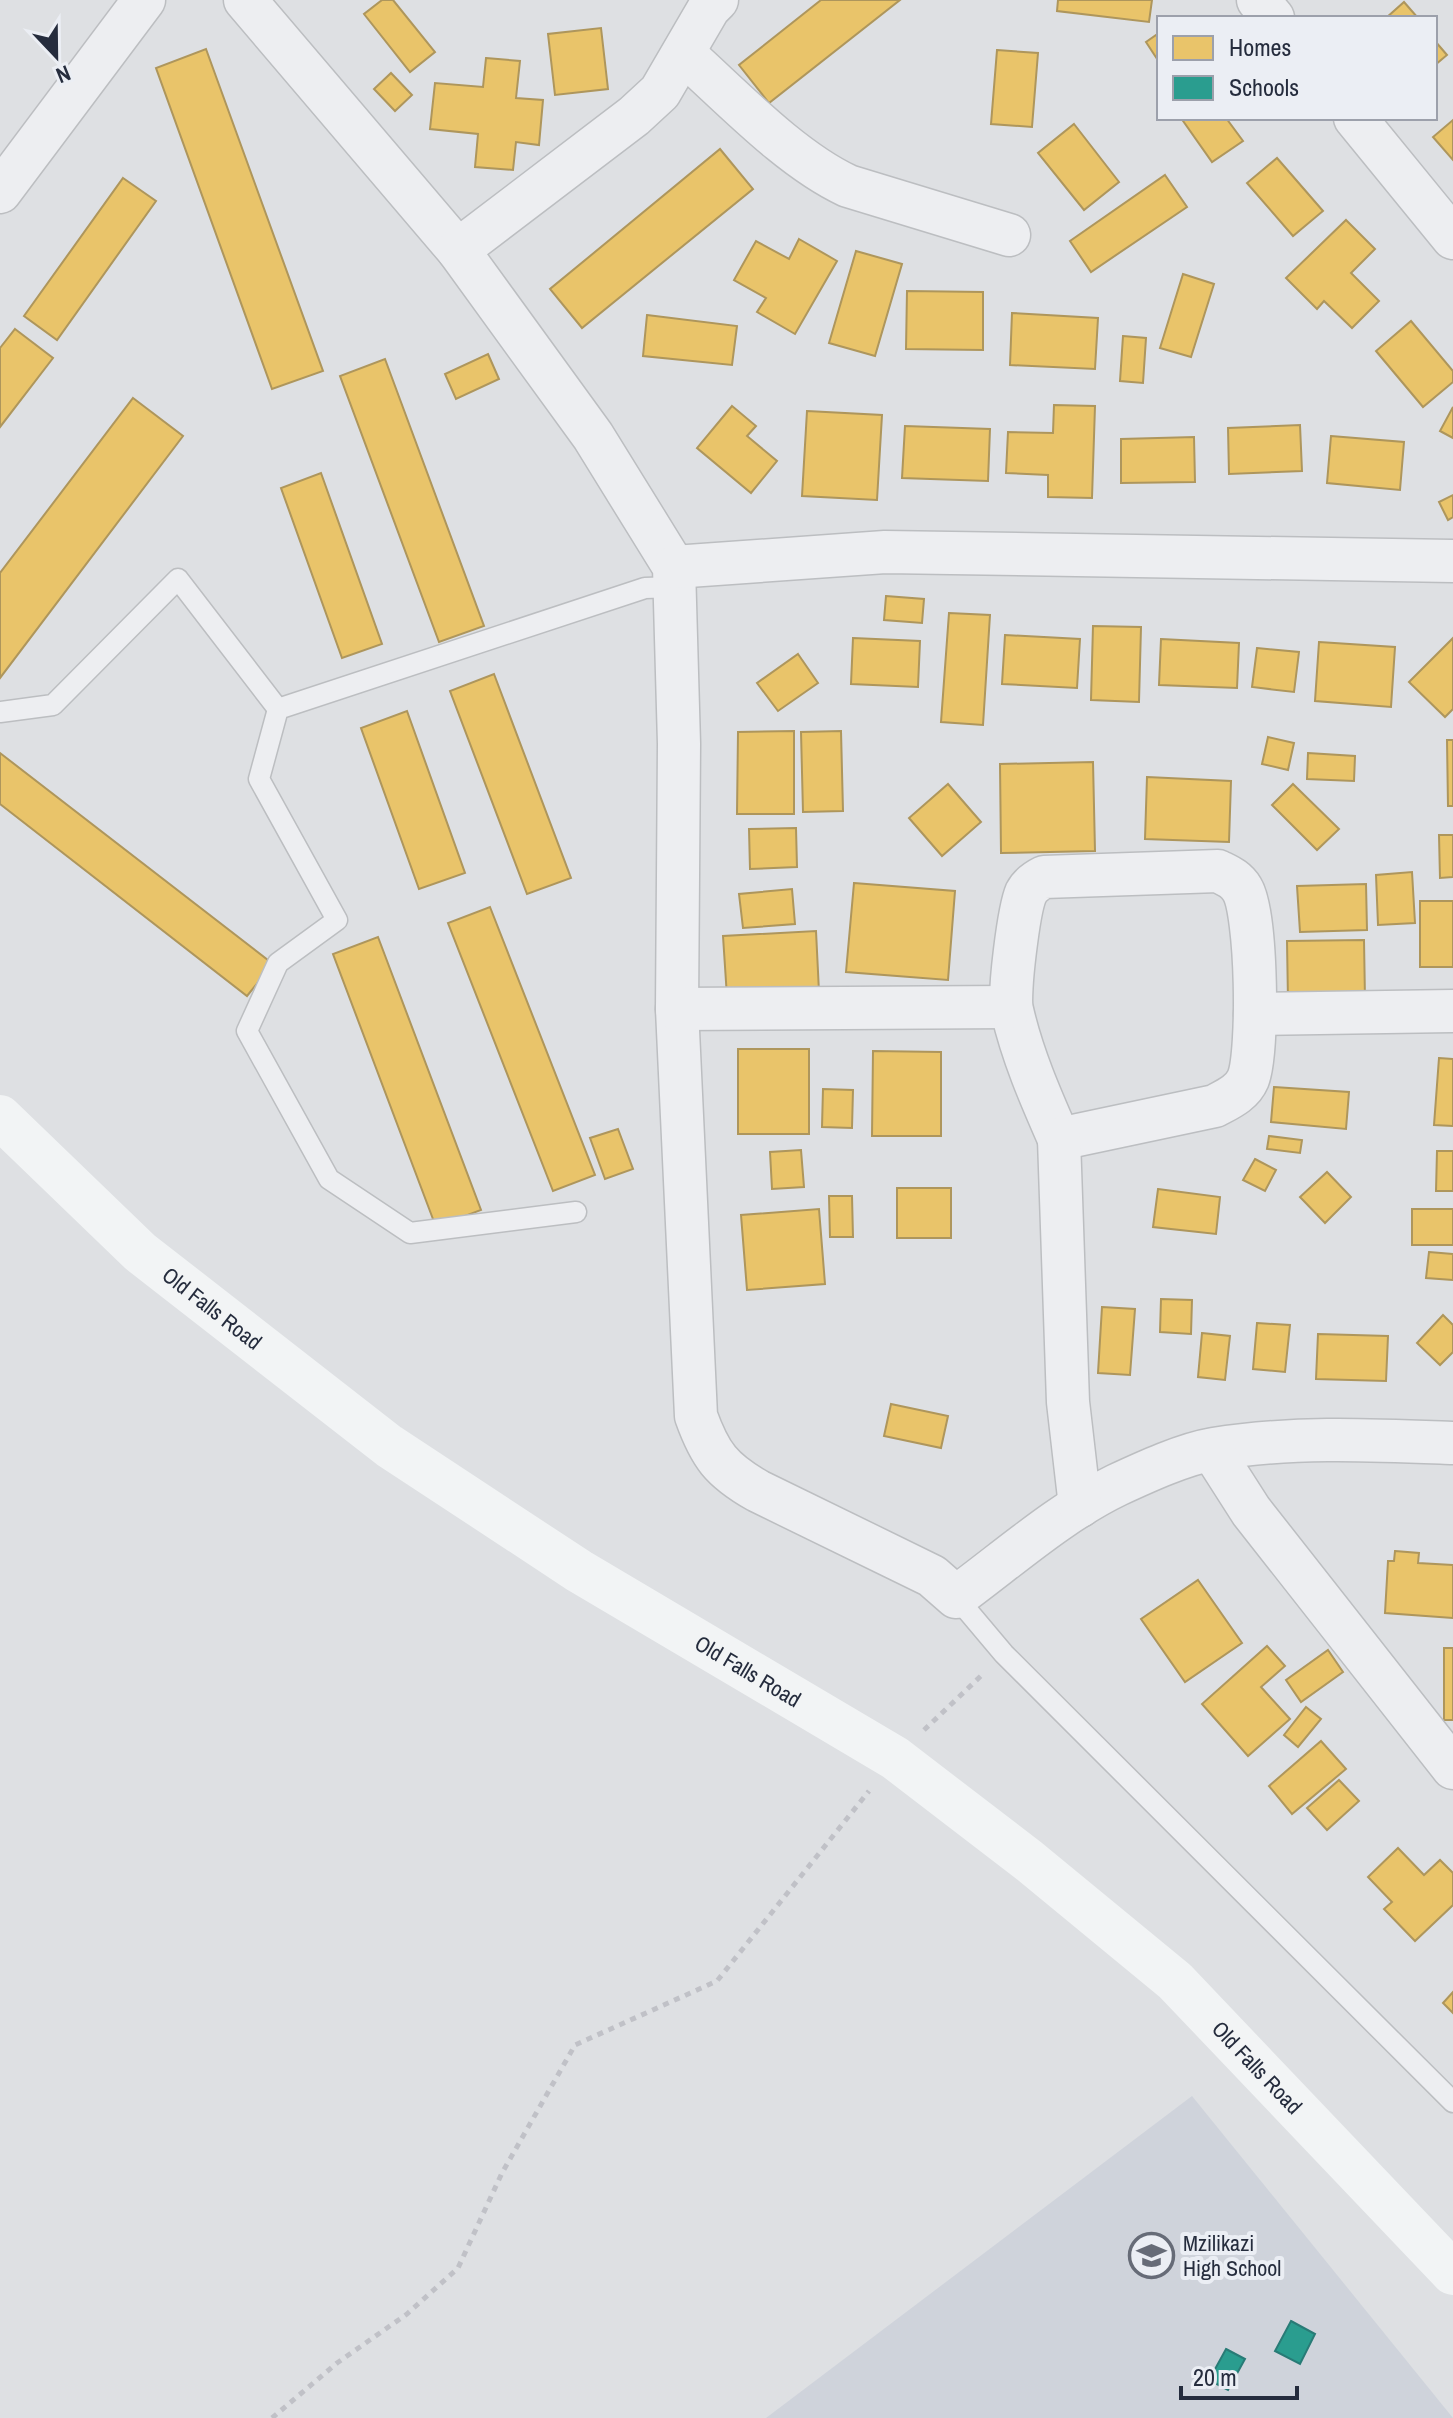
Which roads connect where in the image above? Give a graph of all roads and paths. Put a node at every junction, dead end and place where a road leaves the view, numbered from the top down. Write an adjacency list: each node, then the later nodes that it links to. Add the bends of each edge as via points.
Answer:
1 (144, 0): 8 (street)
2 (245, 0): 11 (street)
3 (1258, 0): 5 (street)
4 (709, 3): 6 (street)
5 (1271, 16)
6 (684, 54): 9 (street, via 829,177); 11 (street, via 660,92 634,116)
7 (1357, 120): 10 (street)
8 (0, 192)
9 (1009, 235)
10 (1453, 238)
11 (458, 250): 13 (street, via 593,436)
12 (1453, 561): 13 (street, via 885,552)
13 (674, 577): 14 (lane); 17 (street)
14 (278, 709): 15 (lane, via 178,579 53,705); 22 (lane, via 259,779 337,920 278,963 247,1031 329,1179 410,1233)
15 (0, 712)
16 (1011, 1007): 17 (street); 19 (street, via 1020,913 1034,882 1063,875 1218,871 1244,891 1251,914); 21 (street)
17 (677, 1009): 26 (street, via 696,1416 706,1442 733,1477 932,1576)
18 (1453, 1011): 19 (street)
19 (1255, 1014): 21 (street, via 1252,1063 1247,1081 1235,1095 1215,1106)
20 (0, 1117): 28 (street, Old Falls Road, via 140,1252 389,1446 579,1571)
21 (1059, 1139): 25 (street, via 1068,1402)
22 (576, 1212)
23 (1453, 1443): 24 (street, via 1345,1440)
24 (1212, 1450): 25 (street, via 1151,1470); 29 (street, via 1251,1511)
25 (1080, 1506): 26 (street)
26 (956, 1597): 27 (lane)
27 (1004, 1654): 28 (path); 30 (lane)
28 (895, 1758): 31 (street, Old Falls Road, via 1175,1981); 32 (path, via 717,1981 575,2045 502,2173 458,2268)
29 (1453, 1768)
30 (1453, 2102)
31 (1453, 2273)
32 (272, 2418)

